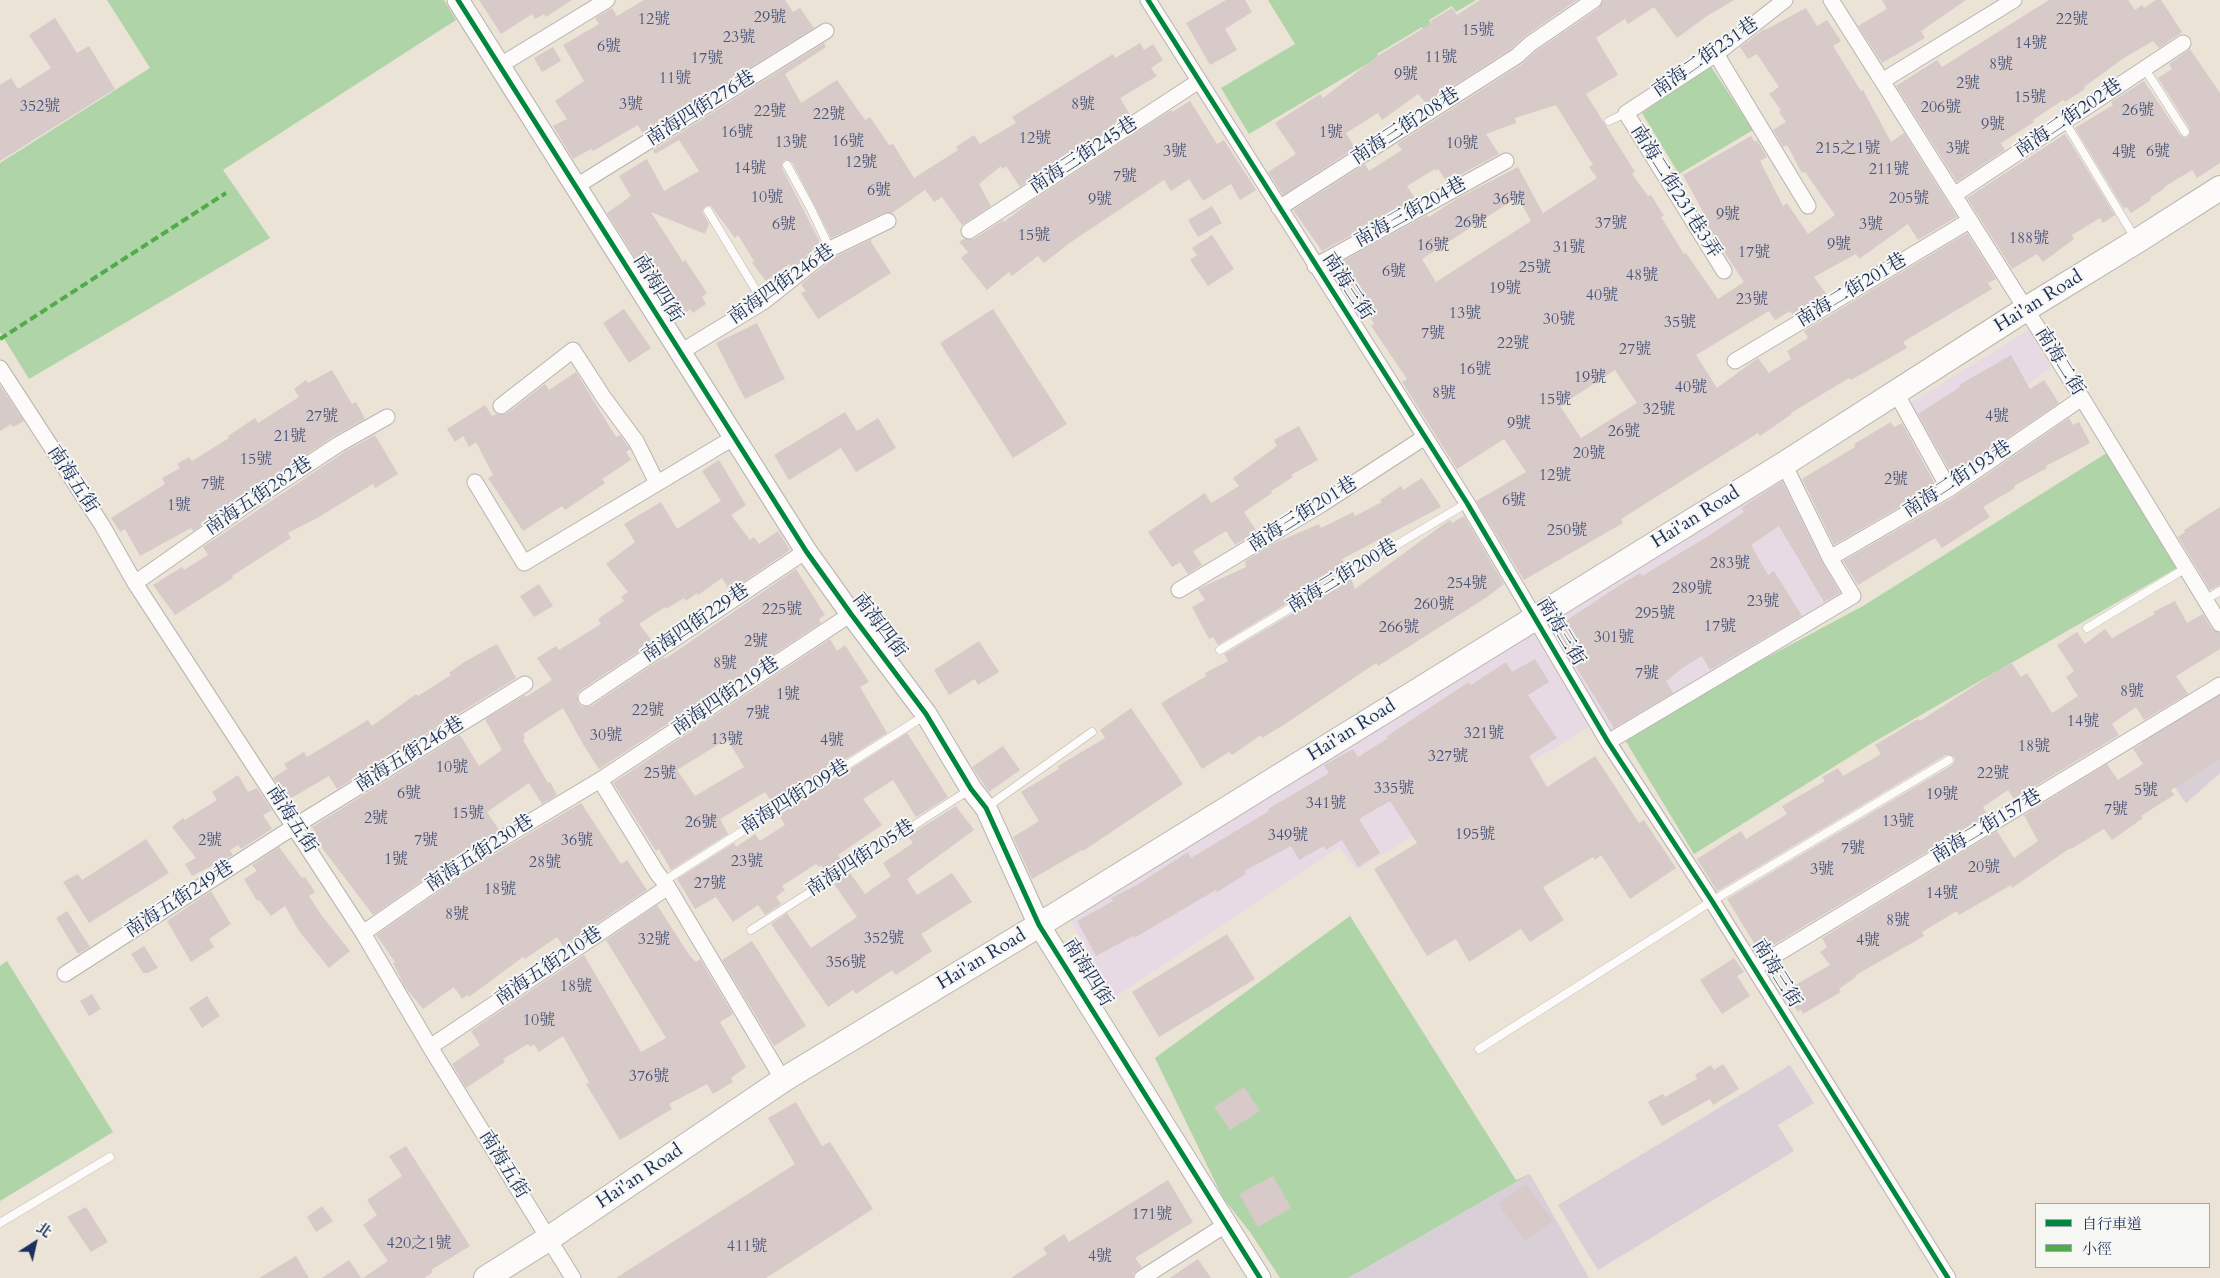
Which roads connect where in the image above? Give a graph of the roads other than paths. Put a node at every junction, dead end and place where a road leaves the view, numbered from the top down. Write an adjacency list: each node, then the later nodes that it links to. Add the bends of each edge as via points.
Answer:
1 (458, 0): 11 (street, 南海四街)
2 (607, 0): 11 (street)
3 (1148, 0): 13 (street, 南海三街)
4 (1594, 0): 25 (street, 南海三街208巷, via 1517,56)
5 (1786, 0): 10 (street, 南海二街231巷)
6 (1831, 0): 14 (street, 南海二街)
7 (2014, 0): 14 (street)
8 (826, 31): 21 (street, 南海四街276巷)
9 (2183, 44): 12 (street, 南海二街202巷)
10 (1716, 54): 15 (street, 南海二街231巷); 24 (street)
11 (499, 66): 21 (street, 南海四街)
12 (2145, 69): 17 (street, 南海二街202巷); 18 (lane)
13 (1199, 81): 25 (street, 南海三街); 29 (street, 南海三街245巷)
14 (1882, 81): 23 (street, 南海二街)
15 (1626, 113): 16 (lane); 33 (street, 南海二街231巷3弄)
16 (1609, 121)
17 (2065, 122): 23 (street, 南海二街202巷); 30 (lane)
18 (2186, 132)
19 (1506, 160): 32 (street, 南海三街204巷)
20 (787, 165): 31 (lane)
21 (576, 187): 36 (street, 南海四街)
22 (2220, 188): 30 (main road, Hai'an Road)
23 (1954, 195): 28 (street, 南海二街)
24 (1808, 206)
25 (1279, 208): 32 (street, 南海三街)
26 (708, 211): 34 (lane)
27 (888, 221): 31 (street, 南海四街246巷)
28 (1969, 221): 35 (street, 南海二街); 37 (street, 南海二街201巷)
29 (969, 231)
30 (2138, 241): 35 (main road, Hai'an Road)
31 (830, 249): 34 (street, 南海四街246巷)
32 (1315, 266): 43 (street, 南海三街)
33 (1724, 271)
34 (763, 302): 36 (street, 南海四街246巷)
35 (2026, 308): 39 (main road, Hai'an Road); 40 (street, 南海二街)
36 (679, 353): 44 (street, 南海四街)
37 (1735, 361)
38 (0, 368): 53 (street, 南海五街, via 102,525)
39 (1896, 393): 45 (main road, Hai'an Road); 48 (street)
40 (2082, 398): 48 (street, 南海二街193巷); 52 (street, 南海二街)
41 (500, 406): 47 (street, via 573,350 636,441)
42 (387, 417): 53 (street, 南海五街282巷, via 354,434 287,478)
43 (1425, 437): 49 (street, 南海三街); 54 (street, 南海三街201巷)
44 (733, 438): 47 (street); 50 (street, 南海四街)
45 (1784, 464): 51 (street); 58 (main road, Hai'an Road)
46 (475, 482): 47 (street, via 524,563)
47 (657, 483)
48 (1949, 489): 51 (street, 南海二街193巷)
49 (1467, 503): 58 (street, 南海三街); 61 (lane, 南海三街200巷)
50 (806, 551): 57 (street, 南海四街); 64 (street, 南海四街229巷)
51 (1830, 558): 67 (street, via 1853,596)
52 (2186, 568): 56 (street, 南海二街); 60 (lane)
53 (135, 583): 72 (street, 南海五街)
54 (1179, 590)
55 (2220, 591): 56 (lane)
56 (2205, 600): 59 (street, 南海二街)
57 (851, 614): 65 (street, 南海四街); 69 (street, 南海四街219巷)
58 (1535, 617): 67 (street, 南海三街); 75 (main road, Hai'an Road)
59 (2220, 624)
60 (2087, 628)
61 (1220, 650)
62 (525, 684): 72 (street, 南海五街246巷)
63 (2220, 685): 78 (street, 南海二街157巷)
64 (586, 698)
65 (926, 714): 70 (street, 南海四街); 73 (lane, 南海四街209巷)
66 (1092, 732): 71 (lane)
67 (1608, 742): 74 (street, 南海三街)
68 (1949, 760): 74 (lane)
69 (600, 780): 73 (street); 77 (street, 南海五街230巷, via 478,853)
70 (971, 789): 71 (street, 南海四街); 76 (lane, 南海四街205巷)
71 (986, 808): 75 (street, 南海四街)
72 (295, 826): 77 (street, 南海五街); 79 (street, 南海五街249巷)
73 (666, 884): 80 (street, 南海五街210巷); 82 (street)
74 (1712, 901): 78 (street, 南海三街); 81 (lane)
75 (1039, 925): 82 (main road, Hai'an Road); 85 (street, 南海四街)
76 (751, 930)
77 (363, 933): 80 (street, 南海五街)
78 (1754, 968): 91 (street, 南海三街)
79 (65, 974)
80 (430, 1047): 86 (street, 南海五街)
81 (1479, 1049)
82 (783, 1080): 86 (main road, Hai'an Road)
83 (110, 1156): 84 (lane)
84 (0, 1223)
85 (1227, 1224): 89 (street); 90 (street, 南海四街)
86 (548, 1239): 87 (main road, Hai'an Road); 88 (street, 南海五街)
87 (486, 1278)
88 (573, 1278)
89 (1142, 1278)
90 (1260, 1278)
91 (1948, 1278)

